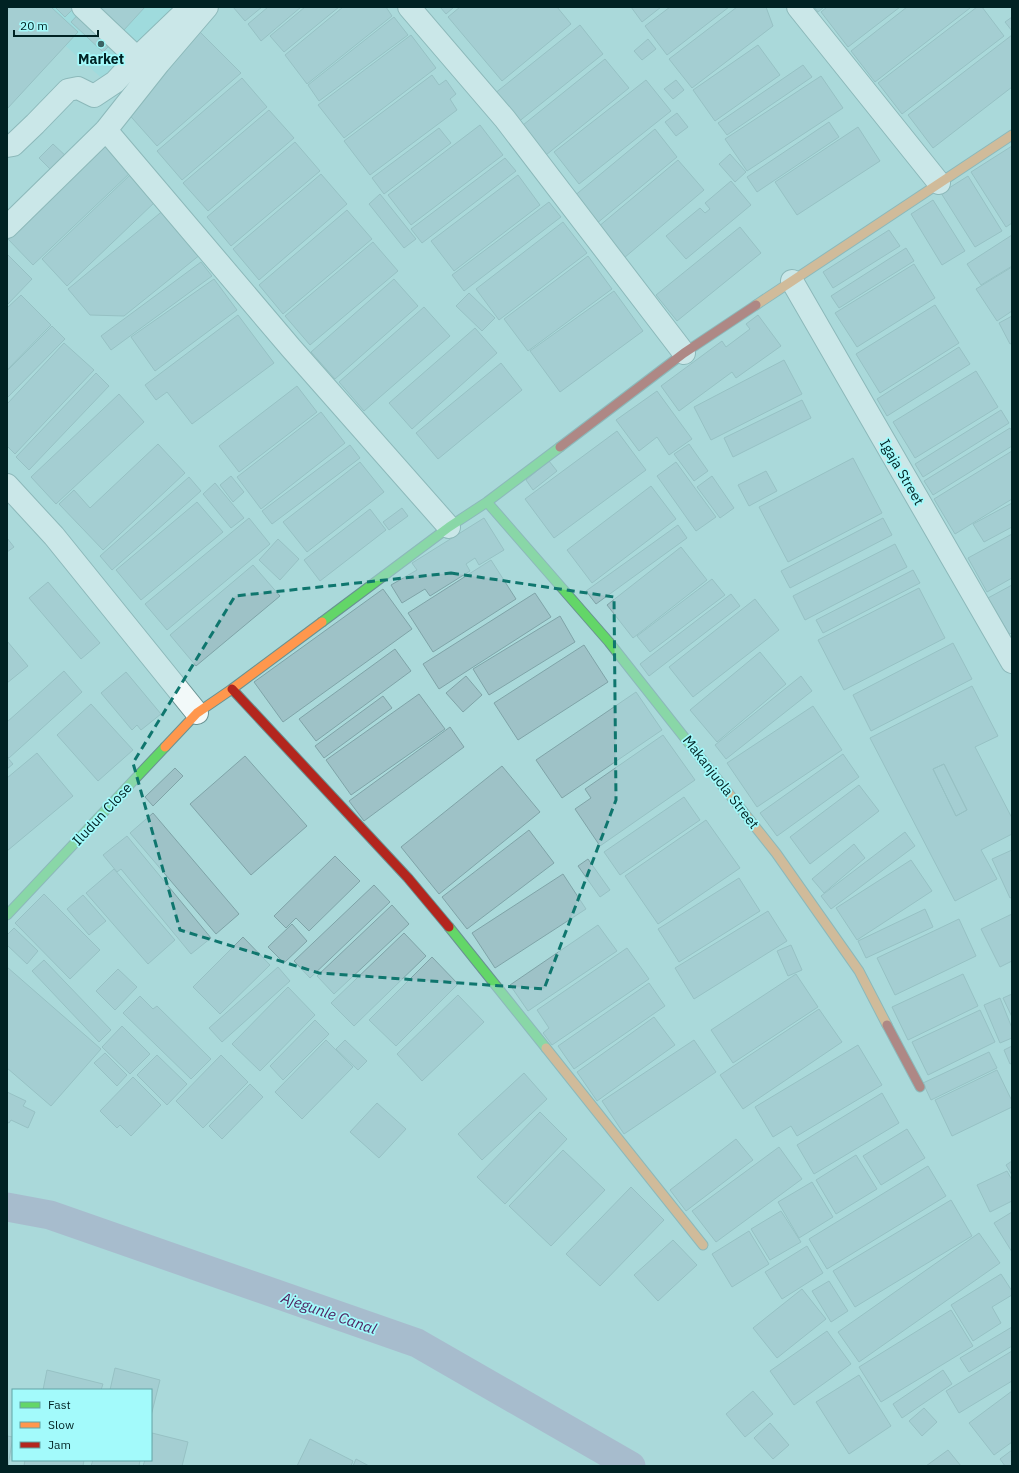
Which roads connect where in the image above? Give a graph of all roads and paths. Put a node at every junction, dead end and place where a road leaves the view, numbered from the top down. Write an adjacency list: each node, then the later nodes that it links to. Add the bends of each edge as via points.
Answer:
1 (83, 7): 6 (street)
2 (207, 7): 7 (street)
3 (410, 7): 13 (street, via 506,119)
4 (798, 7): 10 (street)
5 (183, 9): 6 (street)
6 (137, 58): 9 (street, via 115,82 94,96 78,88 68,90 13,145)
7 (106, 130): 11 (street); 16 (street, via 291,348)
8 (1012, 135): 10 (street, Iludun Close)
9 (7, 146)
10 (939, 184): 12 (street, Iludun Close)
11 (7, 227)
12 (792, 282): 13 (street, Iludun Close); 17 (street, Igaja Street)
13 (684, 353): 15 (street, Iludun Close)
14 (7, 485): 19 (street, via 54,536)
15 (487, 502): 16 (street, Iludun Close); 21 (street, Makanjuola Street, via 609,642 776,853 859,971)
16 (449, 527): 18 (street, Iludun Close)
17 (1012, 662)
18 (232, 689): 19 (street, Iludun Close); 22 (street, via 408,878)
19 (197, 713): 20 (street, Iludun Close)
20 (7, 915)
21 (920, 1087)
22 (703, 1245)

